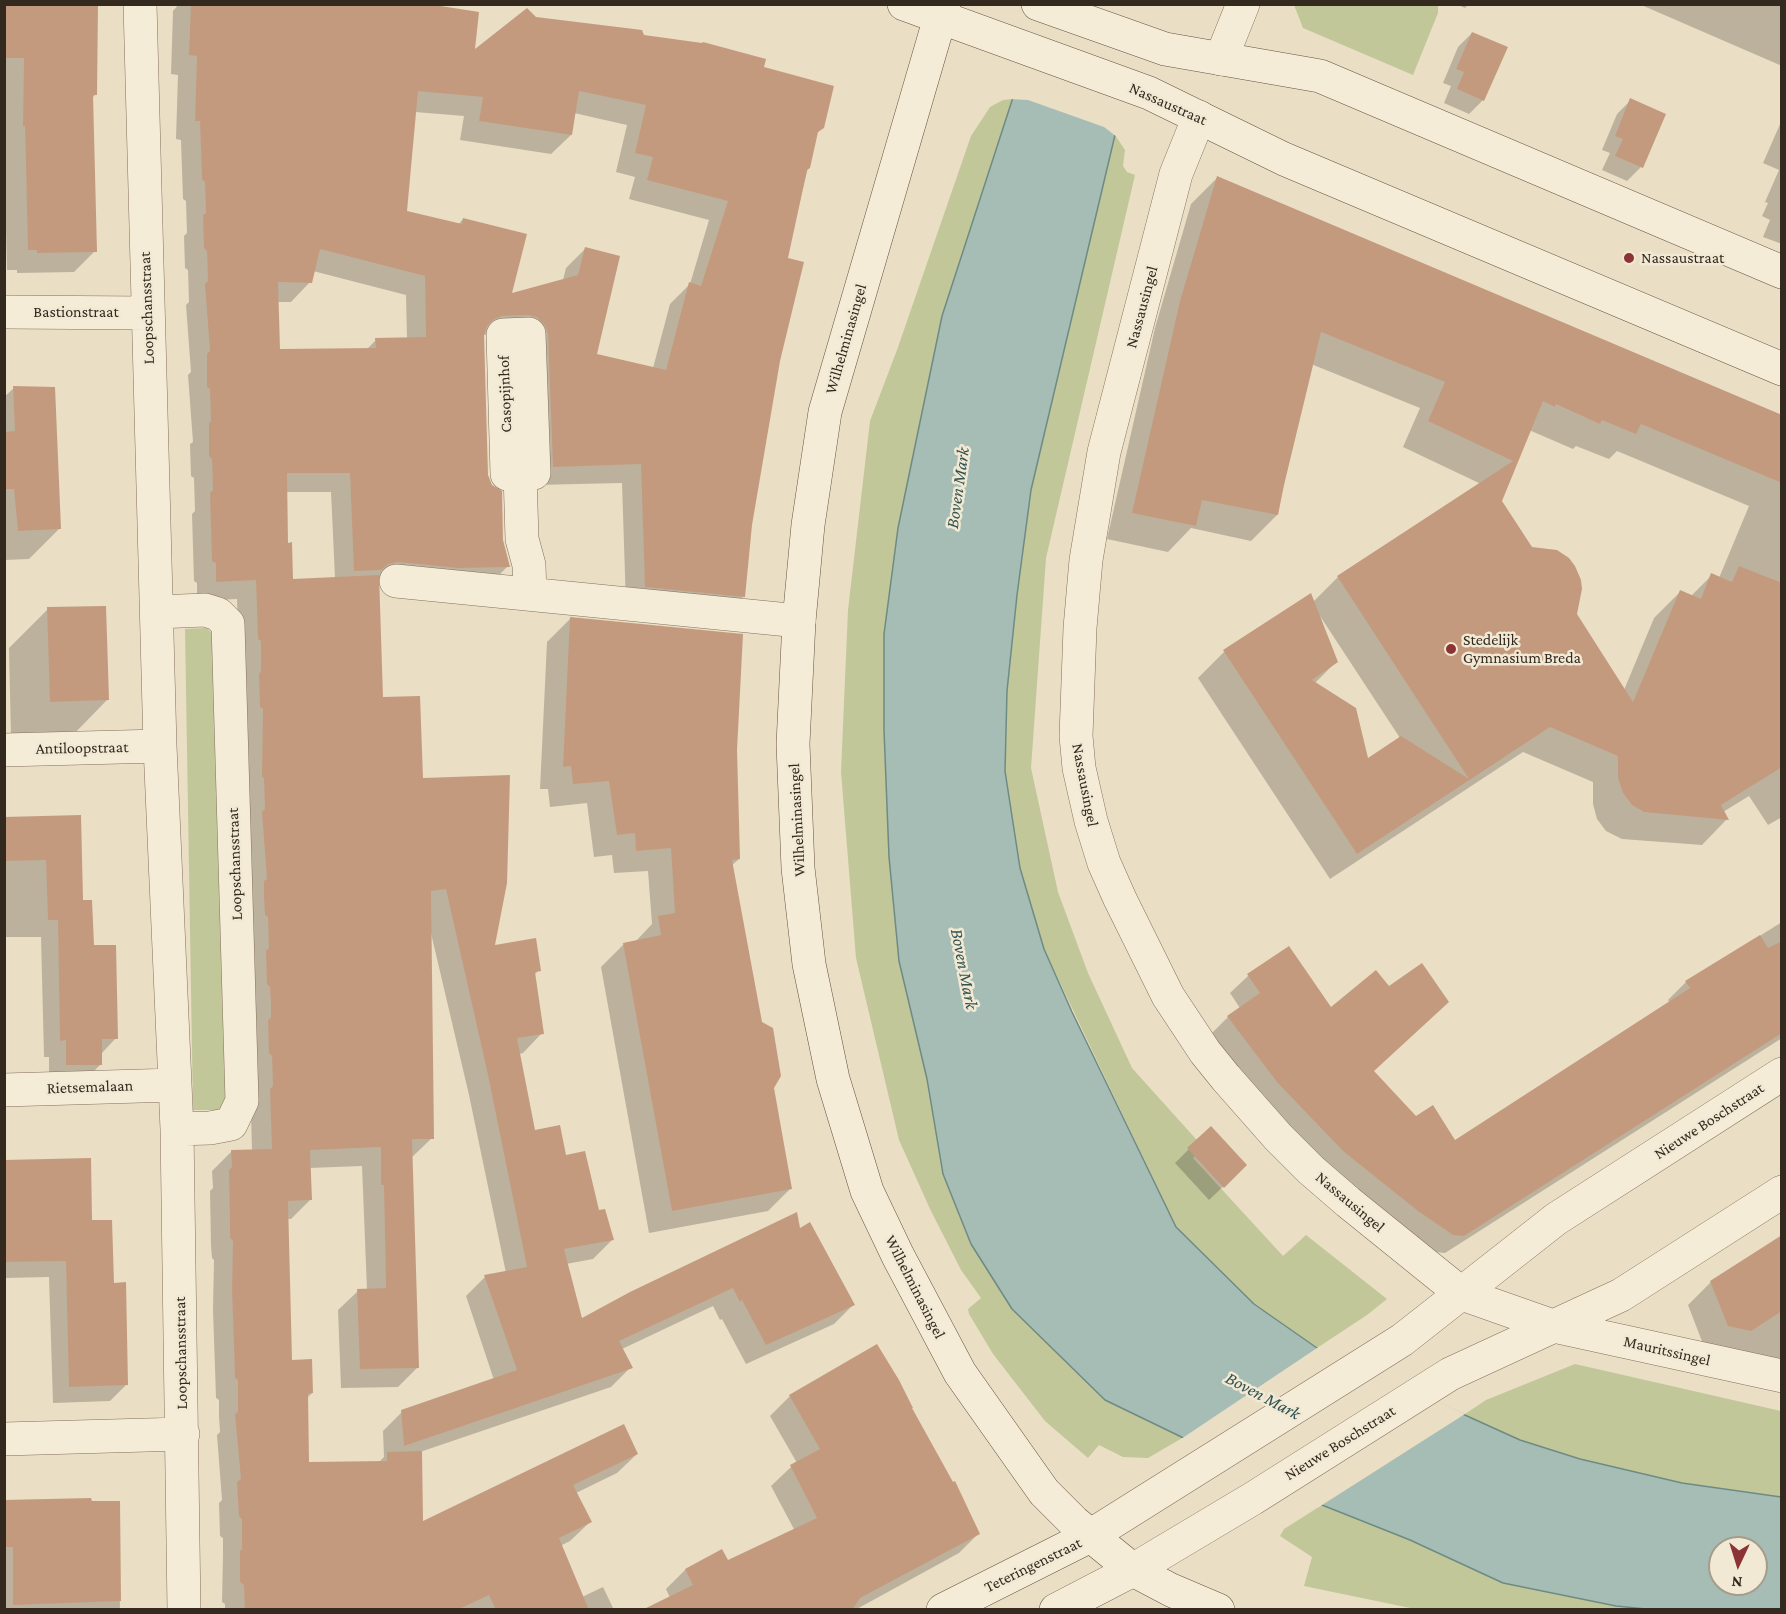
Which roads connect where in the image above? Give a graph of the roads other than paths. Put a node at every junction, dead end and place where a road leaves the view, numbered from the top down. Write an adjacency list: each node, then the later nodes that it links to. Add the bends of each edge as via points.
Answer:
1 (140, 4): 10 (street, Loopschansstraat)
2 (904, 4): 5 (street)
3 (1038, 4): 6 (street, via 1165,50)
4 (1243, 4): 6 (street)
5 (942, 11): 7 (street, Nassaustraat, via 1010,44 1149,93); 16 (street, Wilhelminasingel, via 825,412)
6 (1221, 59): 8 (street, via 1320,76)
7 (1199, 117): 11 (street, Nassaustraat, via 1284,159); 24 (street, Nassausingel, via 1176,174 1104,452 1094,510 1077,680 1076,736 1086,800 1104,863 1134,930 1168,996 1205,1052 1311,1170)
8 (1782, 272)
9 (4, 312): 10 (street, Bastionstraat)
10 (147, 313): 15 (street, Loopschansstraat)
11 (1782, 369)
12 (520, 473): 14 (street, via 522,539 529,565)
13 (396, 581): 14 (street)
14 (530, 594): 16 (street)
15 (157, 612): 17 (street, Loopschansstraat); 22 (street, Loopschansstraat, via 205,610 218,614 228,624 242,1101 231,1124)
16 (799, 621): 29 (street, Wilhelminasingel, via 793,744 798,868 809,964 833,1078 867,1191 960,1373 1044,1492)
17 (160, 746): 18 (street, Antiloopstraat); 20 (street, Loopschansstraat)
18 (4, 750)
19 (1782, 1074): 24 (street, Nieuwe Boschstraat, via 1556,1219)
20 (175, 1085): 21 (street, Rietsemalaan); 22 (street, Loopschansstraat)
21 (4, 1090)
22 (177, 1129): 27 (street, Loopschansstraat)
23 (1782, 1191): 25 (street, Nieuwe Boschstraat, via 1621,1295)
24 (1462, 1294): 25 (street); 29 (street, Nieuwe Boschstraat, via 1402,1340 1202,1467)
25 (1553, 1326): 26 (street, Mauritssingel); 29 (street, Nieuwe Boschstraat, via 1450,1374 1252,1499)
26 (1782, 1377)
27 (183, 1434): 28 (street, Loopschansstraat); 31 (street, Loopschansstraat)
28 (4, 1439)
29 (1111, 1553): 30 (street, Wilhelminasingel, via 1171,1590); 32 (street, Teteringenstraat); 33 (street)
30 (1212, 1608)
31 (184, 1610)
32 (943, 1610)
33 (1056, 1610)

